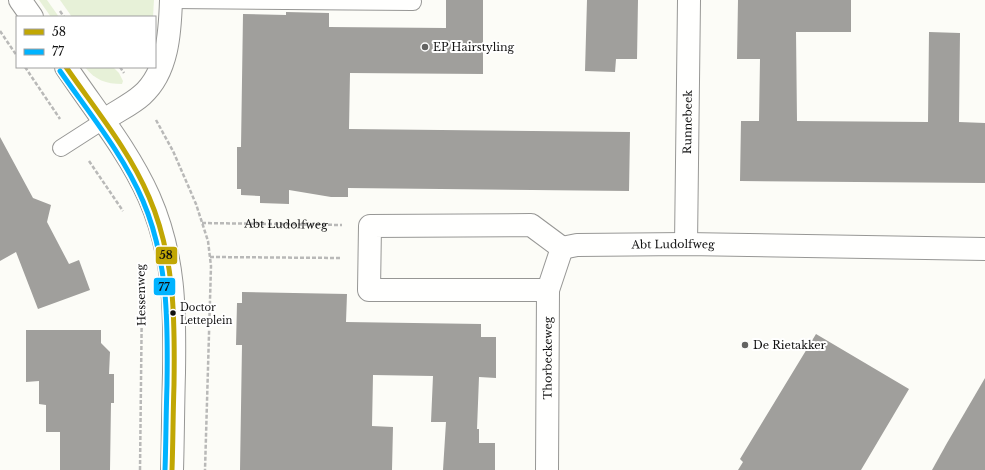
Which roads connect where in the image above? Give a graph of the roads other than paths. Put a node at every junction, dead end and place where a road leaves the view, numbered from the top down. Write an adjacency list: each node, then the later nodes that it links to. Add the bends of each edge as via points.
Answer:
1 (20, 0): 5 (street)
2 (172, 0): 4 (lane); 7 (street, via 169,33 161,67 146,92)
3 (689, 0): 9 (street, Runnebeek)
4 (414, 2)
5 (31, 16)
6 (67, 68): 7 (street)
7 (103, 121): 8 (lane); 13 (street, via 133,166 148,195 162,232 171,268 174,313)
8 (68, 144)
9 (686, 244): 10 (street, Abt Ludolfweg, via 577,245); 11 (street, Abt Ludolfweg)
10 (562, 248): 12 (street, Thorbeckeweg); 12 (street, via 531,225 370,226 369,290)
11 (985, 249)
12 (548, 290): 14 (street, Thorbeckeweg)
13 (172, 470)
14 (547, 470)

